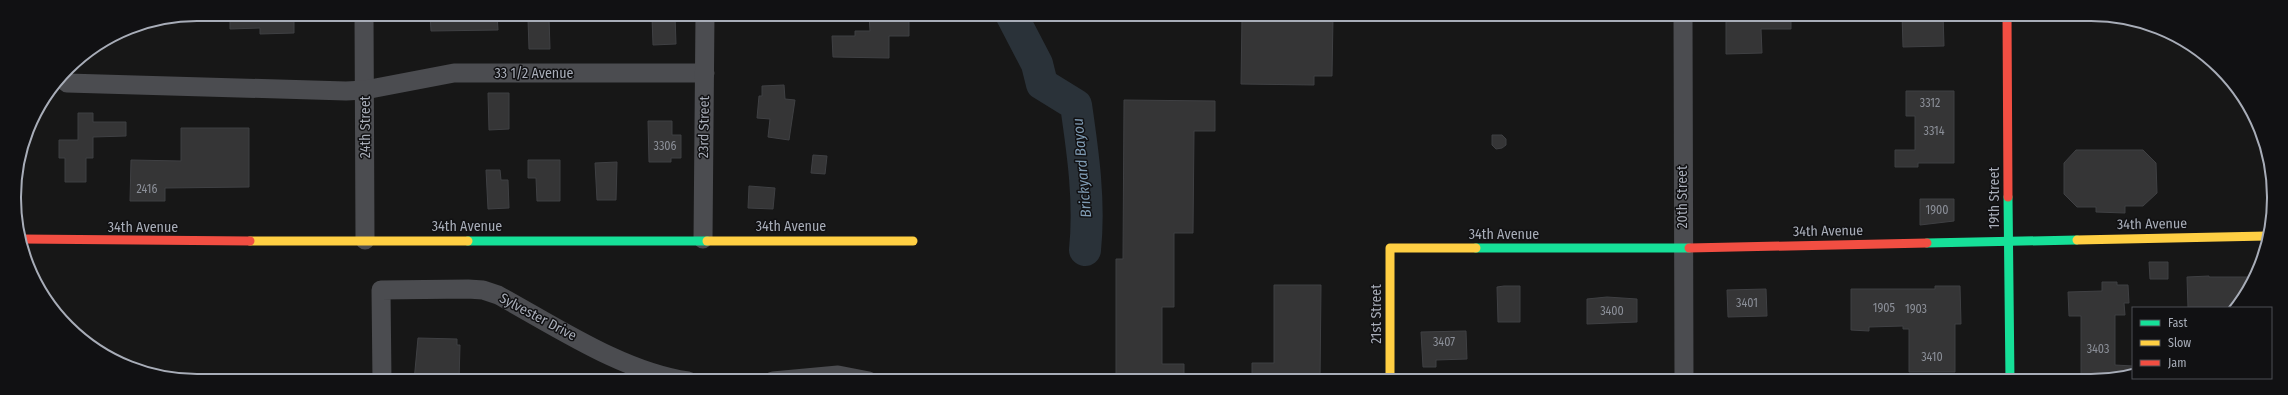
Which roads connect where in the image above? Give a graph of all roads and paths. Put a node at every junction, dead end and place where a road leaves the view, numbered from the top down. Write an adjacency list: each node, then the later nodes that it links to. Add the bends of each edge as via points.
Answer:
1 (364, 21): 7 (street, 24th Street)
2 (705, 21): 5 (street, 23rd Street)
3 (1683, 21): 15 (street, 20th Street)
4 (2007, 21): 13 (street, 19th Street)
5 (705, 73): 7 (street, 33 1/2 Avenue, via 454,73); 11 (street, 23rd Street)
6 (67, 83): 7 (street, 33 1/2 Avenue)
7 (365, 90): 10 (street, 24th Street)
8 (2263, 236): 13 (street, 34th Avenue)
9 (26, 239): 10 (street, 34th Avenue)
10 (365, 240): 11 (street, 34th Avenue)
11 (703, 240): 12 (street, 34th Avenue)
12 (913, 241)
13 (2008, 241): 15 (street, 34th Avenue); 20 (street, 19th Street)
14 (1390, 248): 15 (street, 34th Avenue); 18 (street, 21st Street)
15 (1682, 248): 19 (street, 20th Street)
16 (382, 374): 17 (street, Sylvester Drive, via 381,290 483,290 498,295 626,363)
17 (656, 374)
18 (1390, 374)
19 (1684, 374)
20 (2010, 374)

